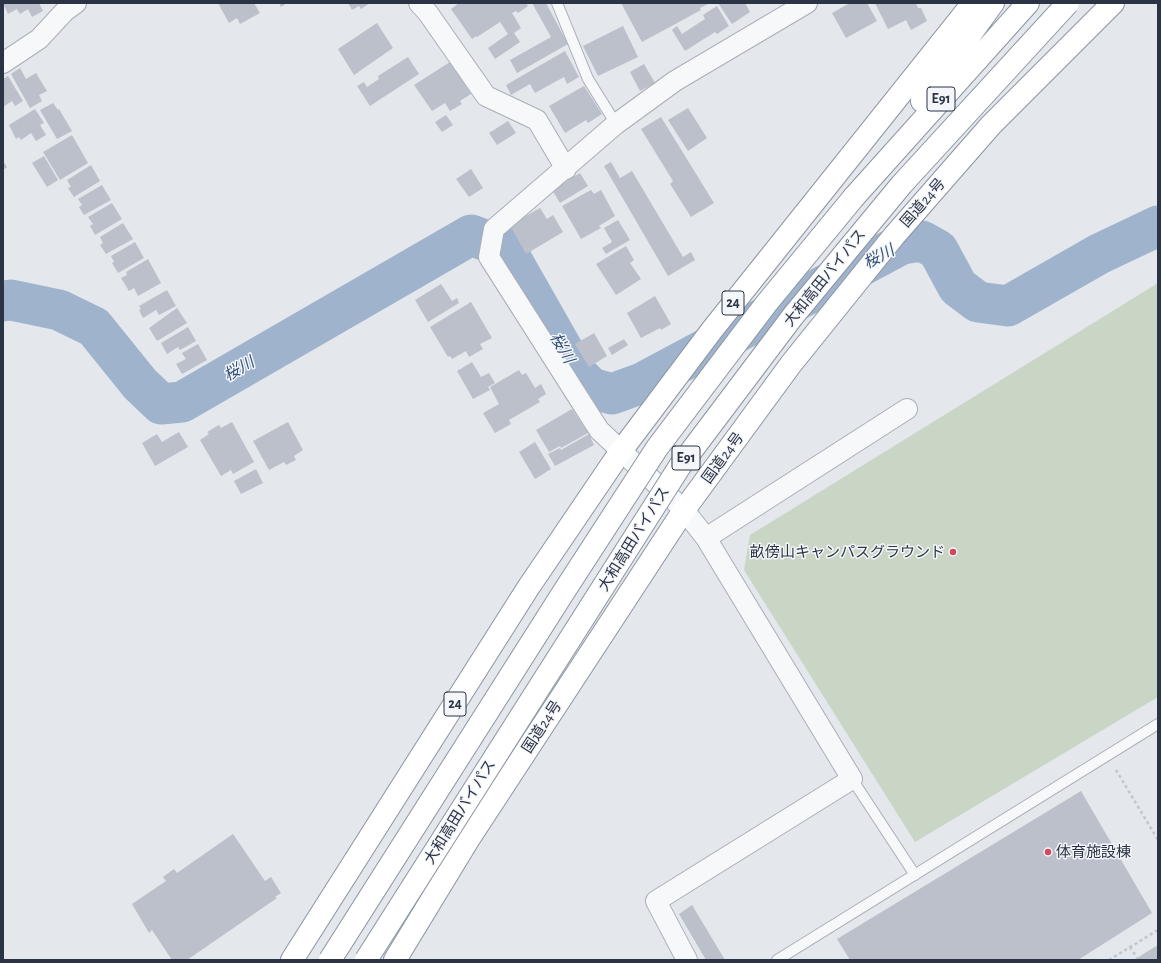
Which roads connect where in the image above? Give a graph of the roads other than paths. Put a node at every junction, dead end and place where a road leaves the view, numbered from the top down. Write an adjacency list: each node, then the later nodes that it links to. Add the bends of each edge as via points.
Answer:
1 (419, 3): 12 (street, via 486,96 537,120)
2 (557, 3): 11 (lane, via 588,79)
3 (807, 3): 11 (street, via 675,81)
4 (973, 3): 15 (highway, 24, via 712,330)
5 (993, 3): 13 (highway)
6 (1028, 3): 13 (highway, 大和高田バイパス / E91)
7 (1068, 3): 23 (highway, 大和高田バイパス / E91, bridge, via 902,184 793,316 680,466)
8 (1113, 3): 16 (highway, 国道24号, via 991,125 894,236 791,364)
9 (67, 6): 10 (street, via 39,40)
10 (3, 63)
11 (616, 124): 12 (street)
12 (566, 169): 15 (street, via 494,229 489,257 599,430)
13 (854, 197): 22 (highway, 大和高田バイパス / E91, bridge, via 766,304 658,448 562,593)
14 (907, 409): 17 (street)
15 (621, 451): 16 (street); 21 (highway, 24, via 528,588)
16 (684, 510): 17 (street); 24 (highway, 国道24号, via 468,840)
17 (706, 538): 19 (street)
18 (1158, 724): 20 (lane)
19 (852, 779): 20 (lane); 25 (street, via 656,901)
20 (915, 875): 26 (lane)
21 (292, 960)
22 (330, 960)
23 (366, 960)
24 (395, 960)
25 (687, 960)
26 (777, 960)

